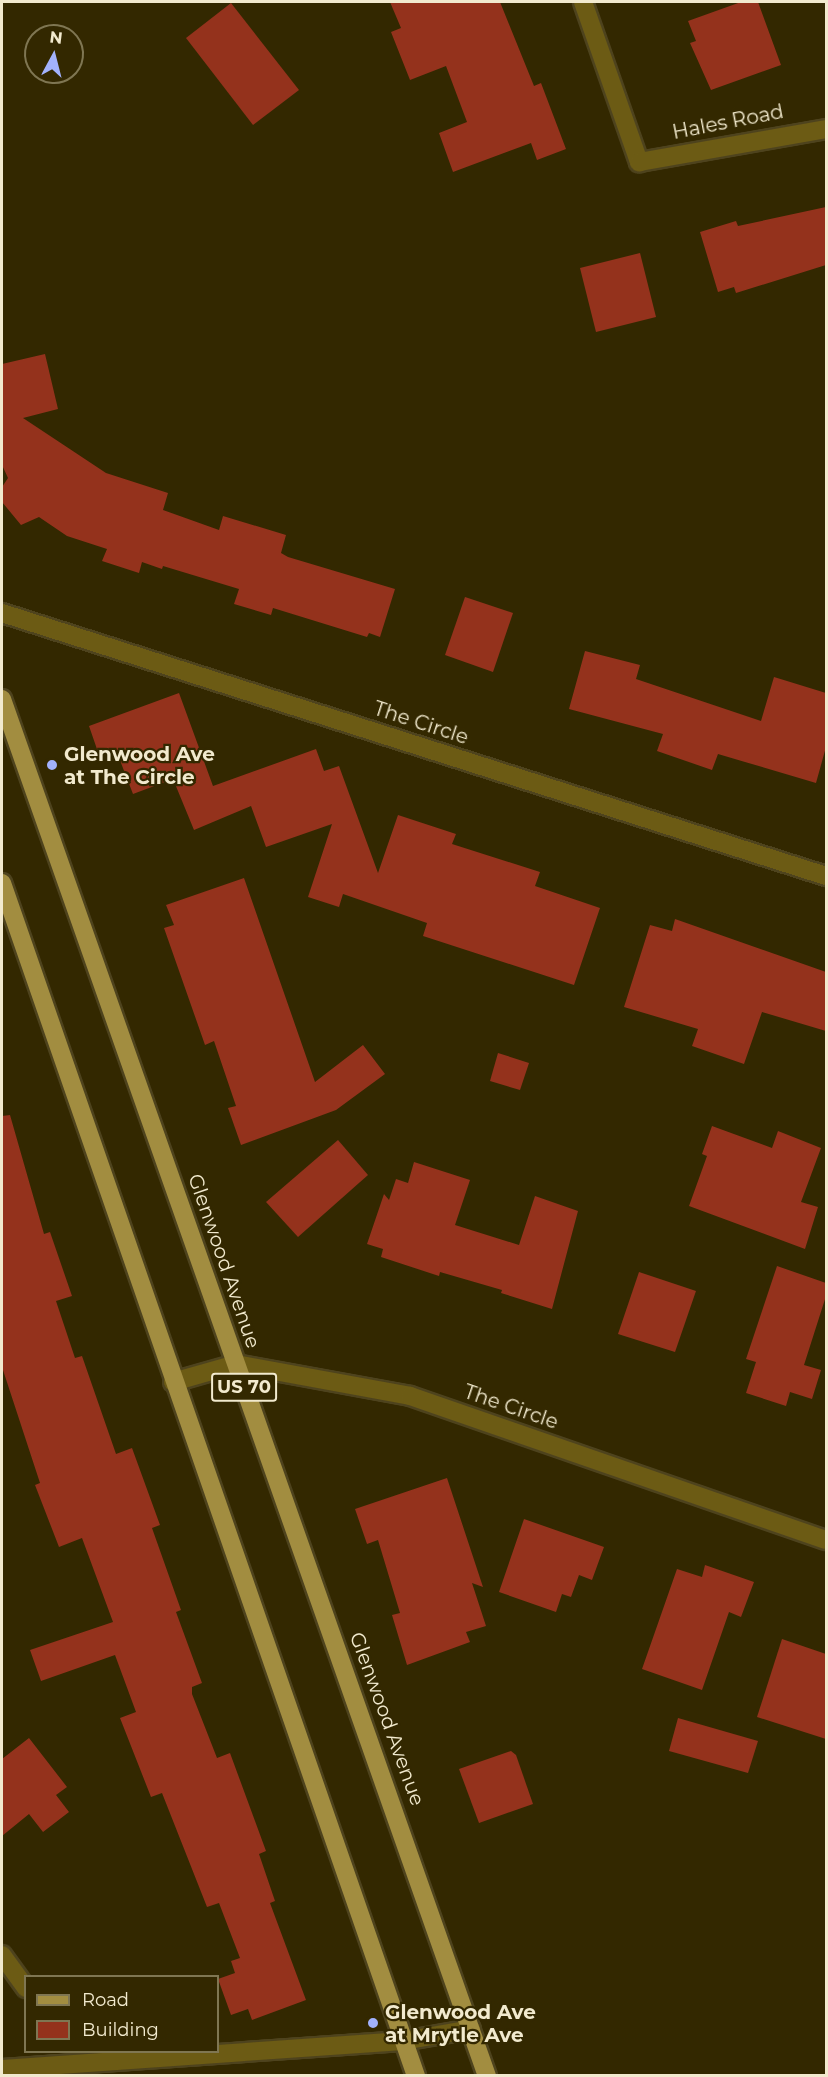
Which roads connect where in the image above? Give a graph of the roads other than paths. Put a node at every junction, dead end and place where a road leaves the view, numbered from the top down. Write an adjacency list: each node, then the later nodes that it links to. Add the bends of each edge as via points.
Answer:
1 (583, 2): 2 (street, Hales Road, via 639,162)
2 (826, 129)
3 (2, 613): 5 (street, The Circle)
4 (2, 699): 7 (main road, Glenwood Avenue / US 70)
5 (826, 876)
6 (2, 883): 8 (main road)
7 (236, 1364): 8 (street, The Circle); 9 (street, The Circle, via 410,1396); 12 (main road, Glenwood Avenue / US 70)
8 (173, 1382): 13 (main road)
9 (826, 1540)
10 (2, 1955): 11 (street)
11 (24, 1985)
12 (471, 2029): 13 (street); 20 (main road, Glenwood Avenue / US 70)
13 (404, 2041): 14 (street); 19 (main road)
14 (219, 2051)
15 (173, 2053): 16 (street)
16 (77, 2058): 18 (street)
17 (2, 2069): 18 (street)
18 (47, 2071)
19 (416, 2076)
20 (488, 2076)

